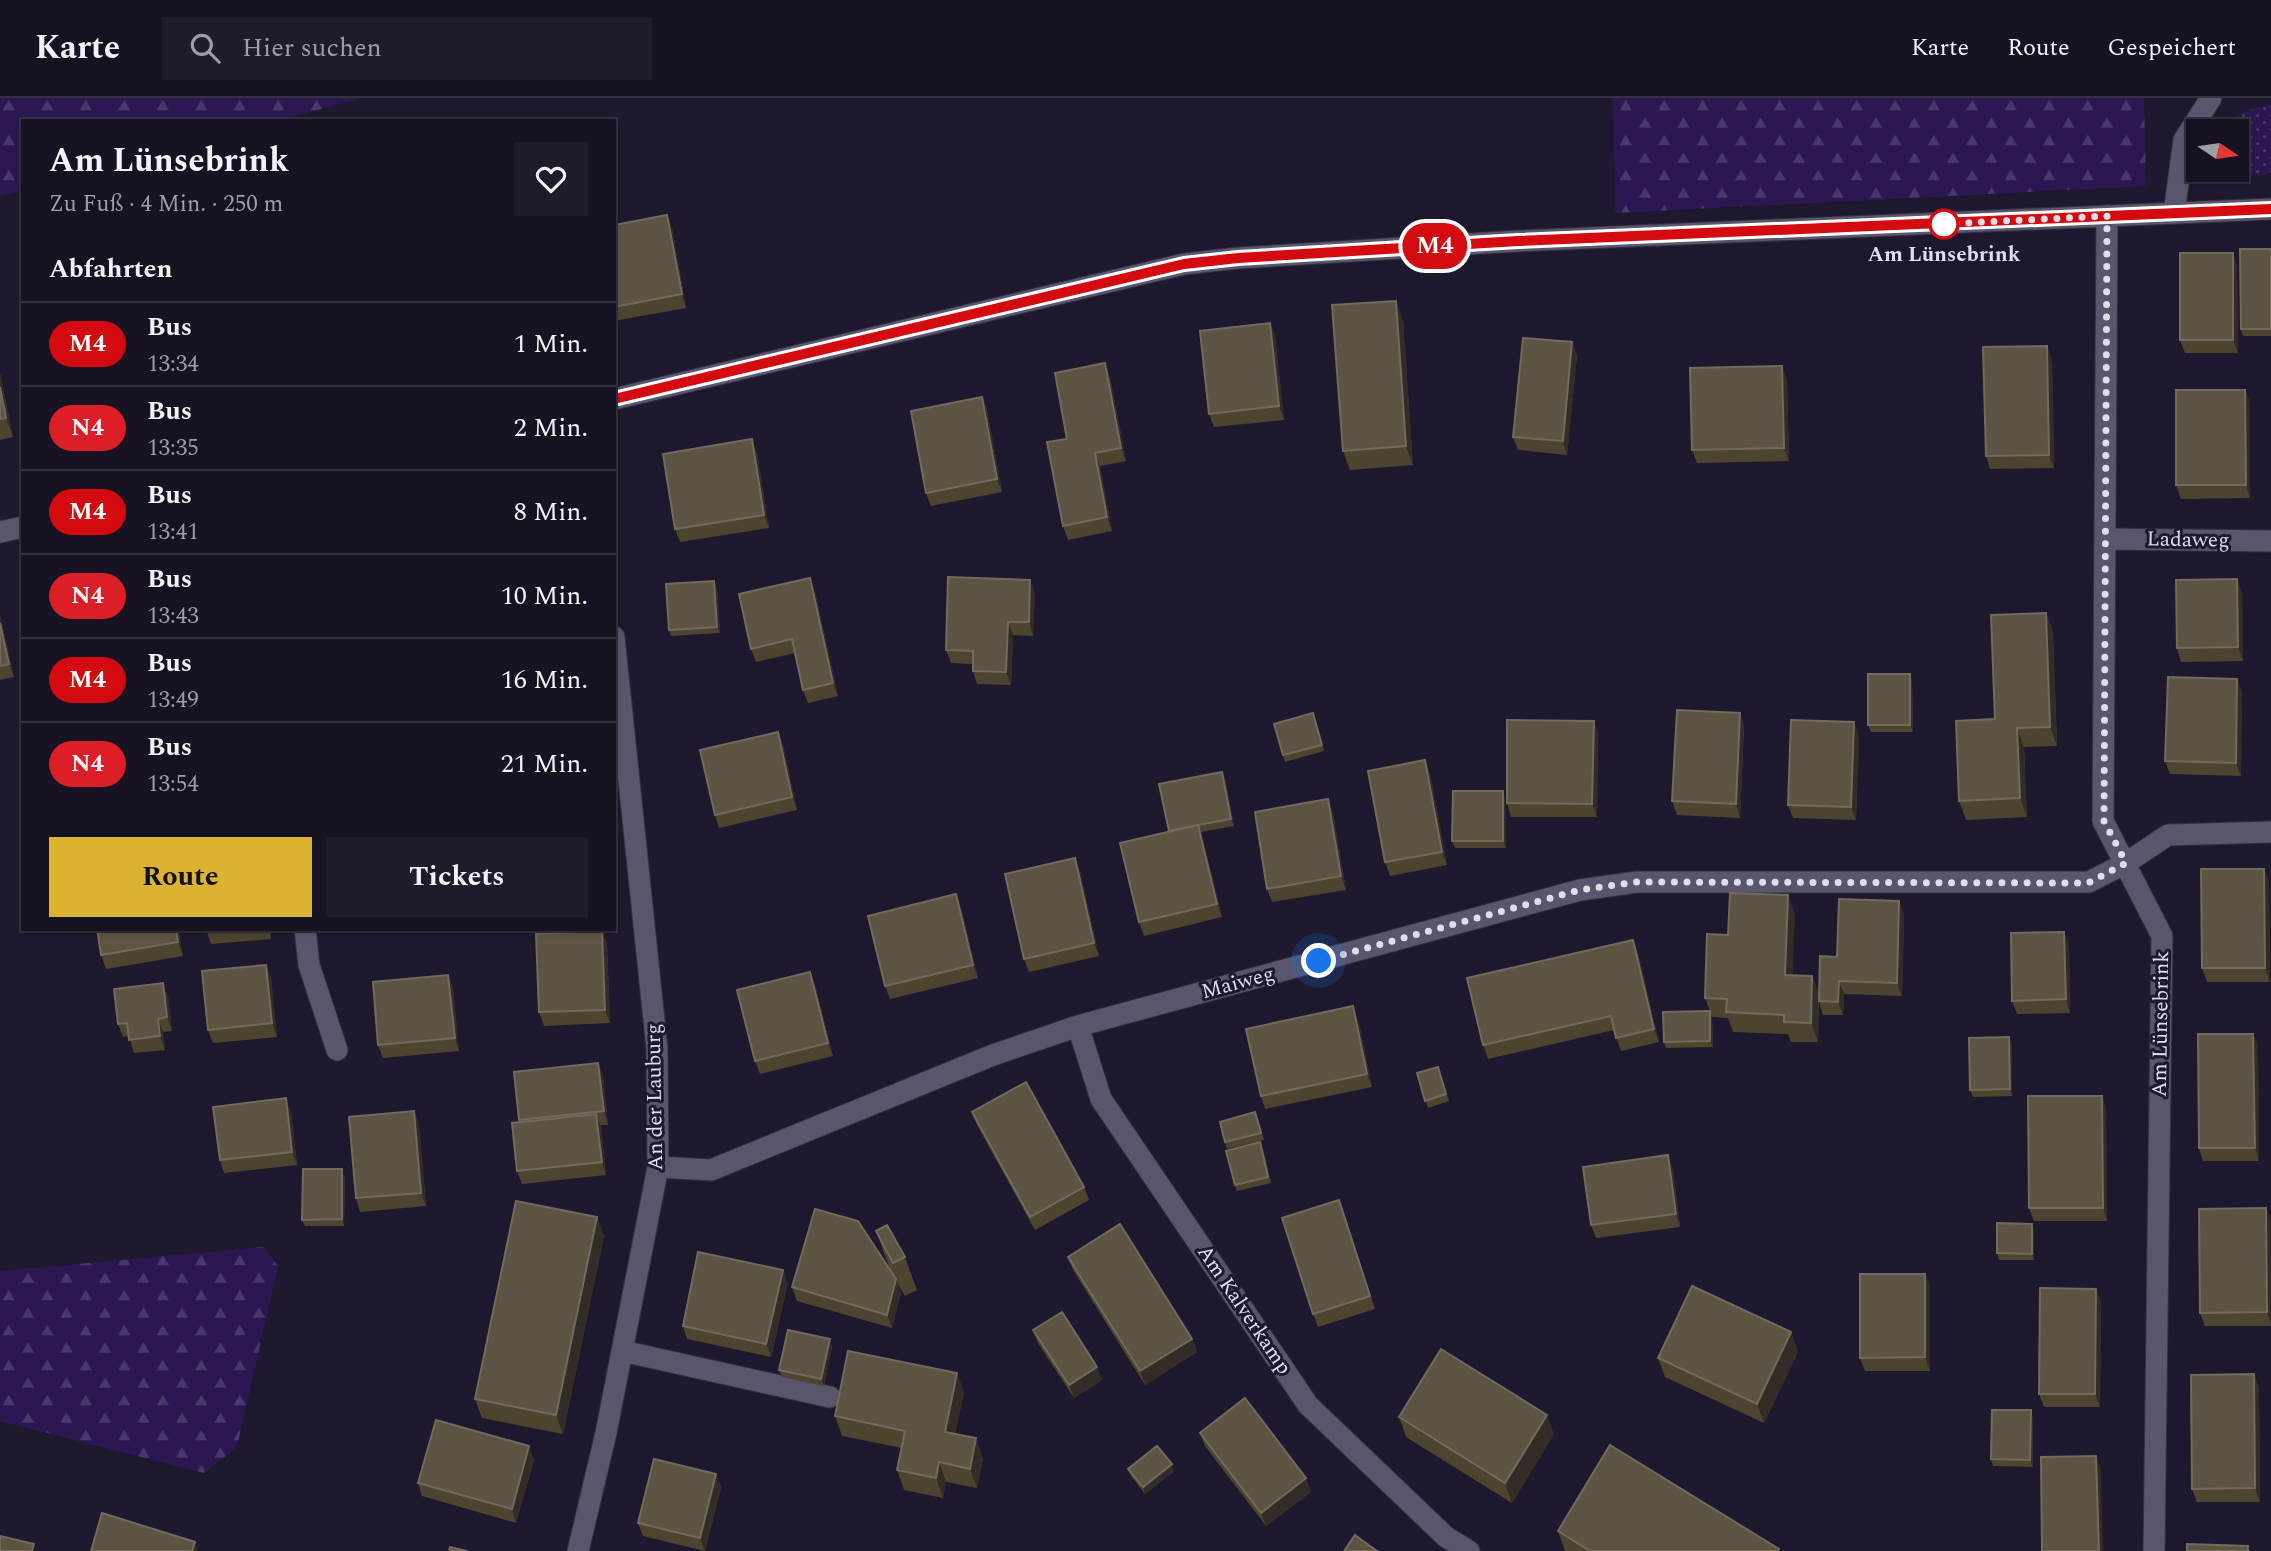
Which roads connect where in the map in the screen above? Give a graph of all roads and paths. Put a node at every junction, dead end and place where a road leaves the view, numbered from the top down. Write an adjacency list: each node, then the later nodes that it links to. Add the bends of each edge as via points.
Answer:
1 (2211, 98): 3 (street, via 2184,140)
2 (2271, 209): 3 (street)
3 (2174, 213): 4 (street)
4 (2107, 216): 5 (street, via 1518,241 1184,264); 8 (street, Am Lünsebrink)
5 (616, 399)
6 (21, 527): 7 (street)
7 (0, 532)
8 (2106, 539): 9 (street, Ladaweg); 12 (street, Am Lünsebrink, via 2104,821)
9 (2271, 541)
10 (616, 656): 16 (street, An der Lauburg, via 657,1049)
11 (2271, 832): 12 (street, via 2168,835)
12 (2126, 863): 14 (street, Maiweg, via 2088,883 1637,882 1580,890); 21 (street, Am Lünsebrink, via 2162,936)
13 (305, 931): 15 (street, via 309,965)
14 (1078, 1026): 16 (street, Maiweg, via 993,1055 711,1170); 20 (street, Am Kalverkamp, via 1101,1100 1308,1405 1446,1537)
15 (337, 1050)
16 (658, 1167): 17 (street, An der Lauburg)
17 (622, 1351): 18 (street); 19 (street, An der Lauburg)
18 (830, 1396)
19 (578, 1551)
20 (1469, 1551)
21 (2154, 1551)

